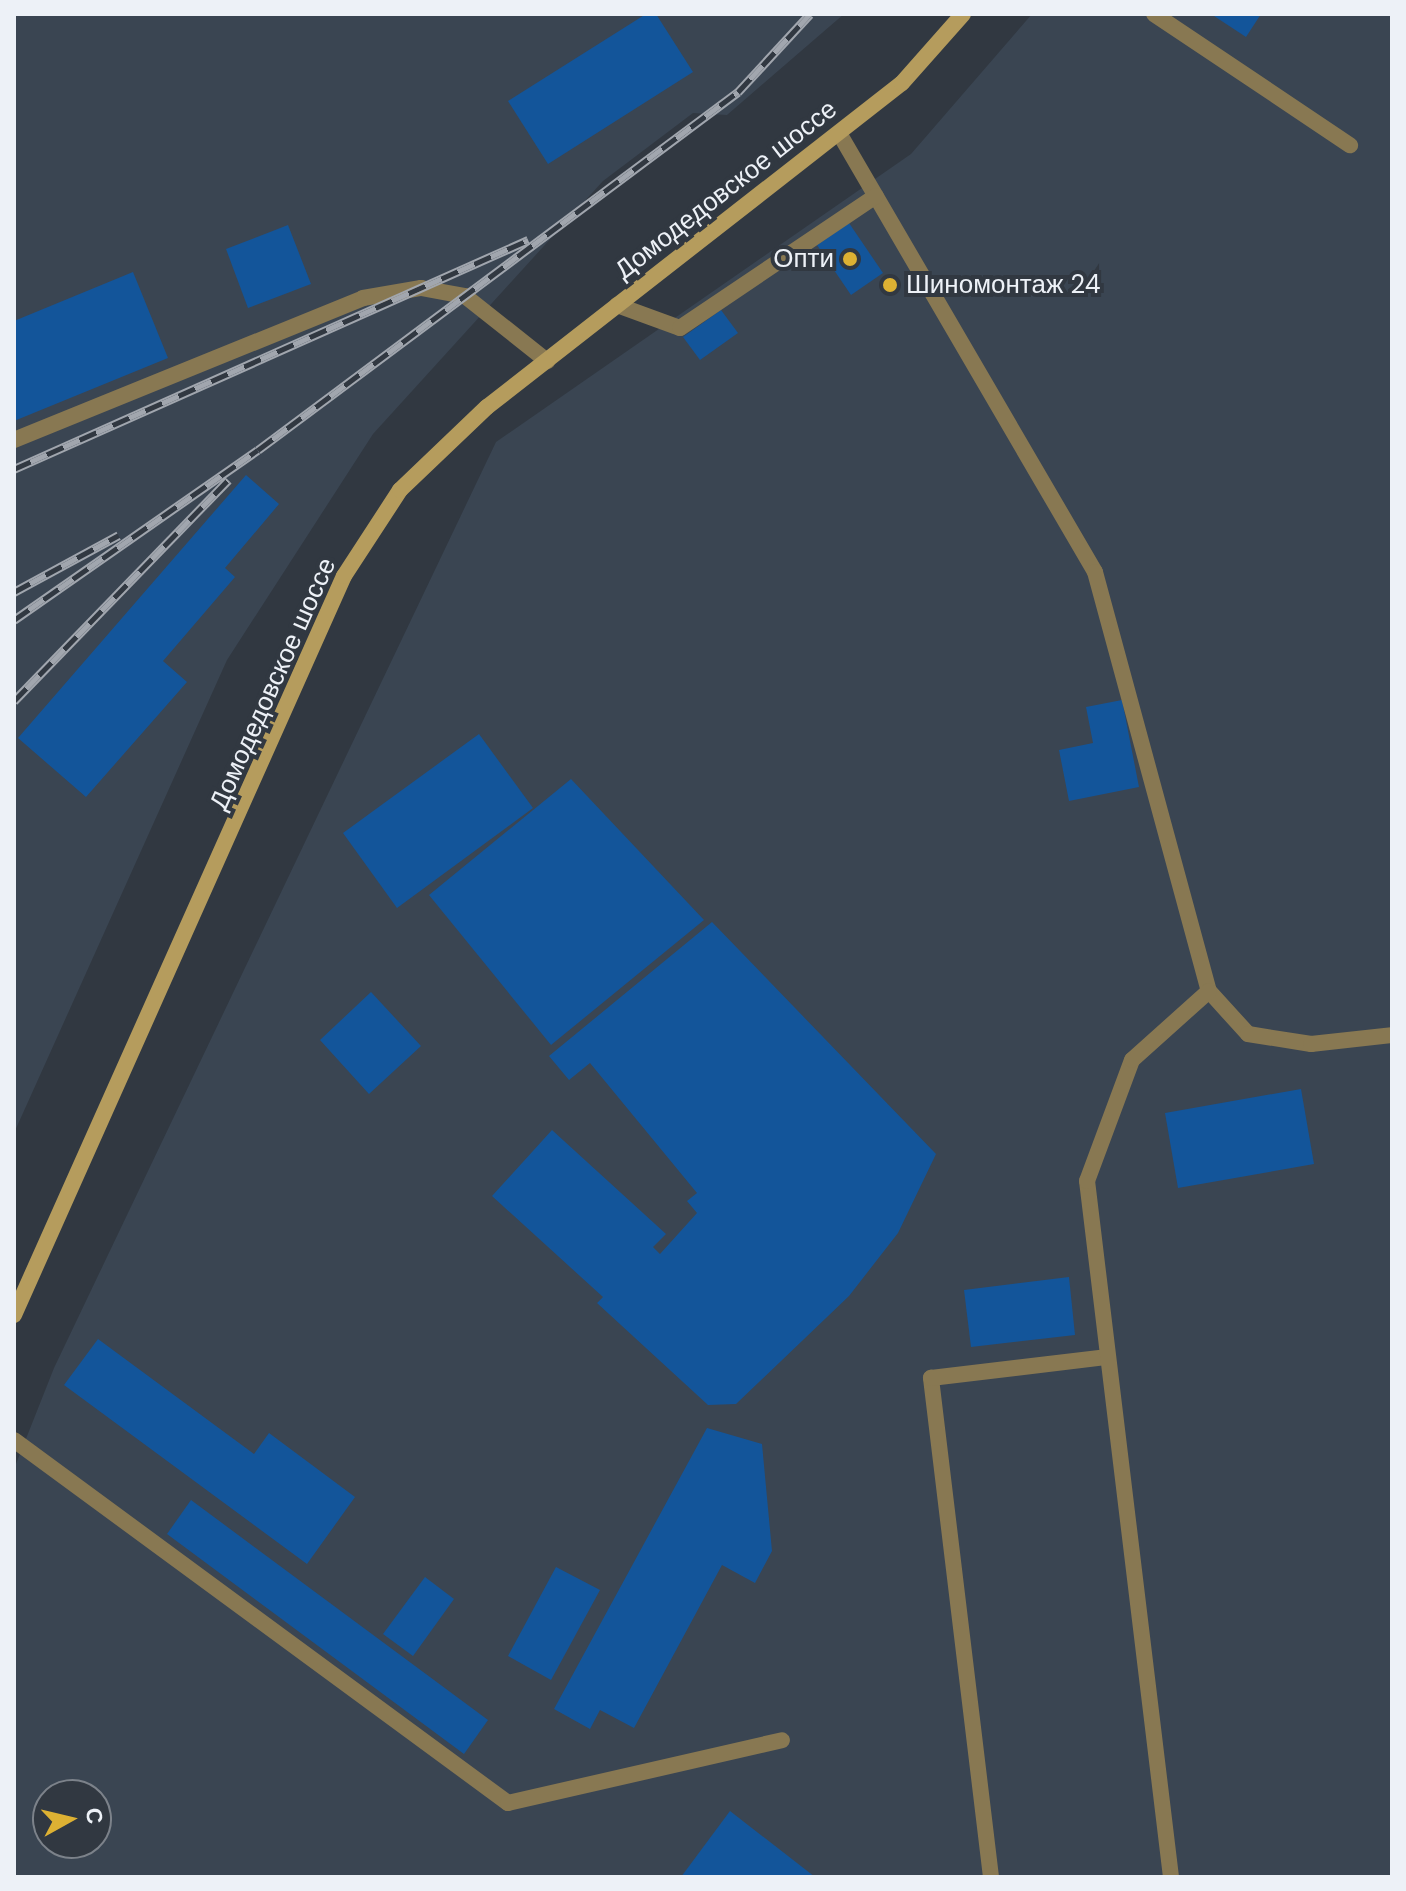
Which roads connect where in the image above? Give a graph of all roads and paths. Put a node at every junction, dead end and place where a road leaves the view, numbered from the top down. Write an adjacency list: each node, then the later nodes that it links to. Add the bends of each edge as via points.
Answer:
1 (963, 14): 3 (main road, Домодедовское шоссе, via 902,83)
2 (1154, 14): 4 (lane)
3 (839, 133): 5 (lane); 6 (main road, Домодедовское шоссе)
4 (1350, 145)
5 (876, 196): 6 (lane, via 680,328); 9 (lane, via 1095,572)
6 (617, 305): 7 (main road, Домодедовское шоссе)
7 (547, 361): 8 (lane, via 465,296 421,288 363,298); 11 (main road, Домодедовское шоссе, via 487,407 400,490 344,576)
8 (14, 440)
9 (1209, 991): 10 (lane, via 1248,1034 1311,1044); 12 (lane, via 1132,1060 1087,1181)
10 (1392, 1035)
11 (14, 1315)
12 (1108, 1357): 15 (lane, via 931,1378); 16 (lane)
13 (14, 1440): 14 (lane, via 508,1803)
14 (782, 1740)
15 (991, 1877)
16 (1171, 1877)

